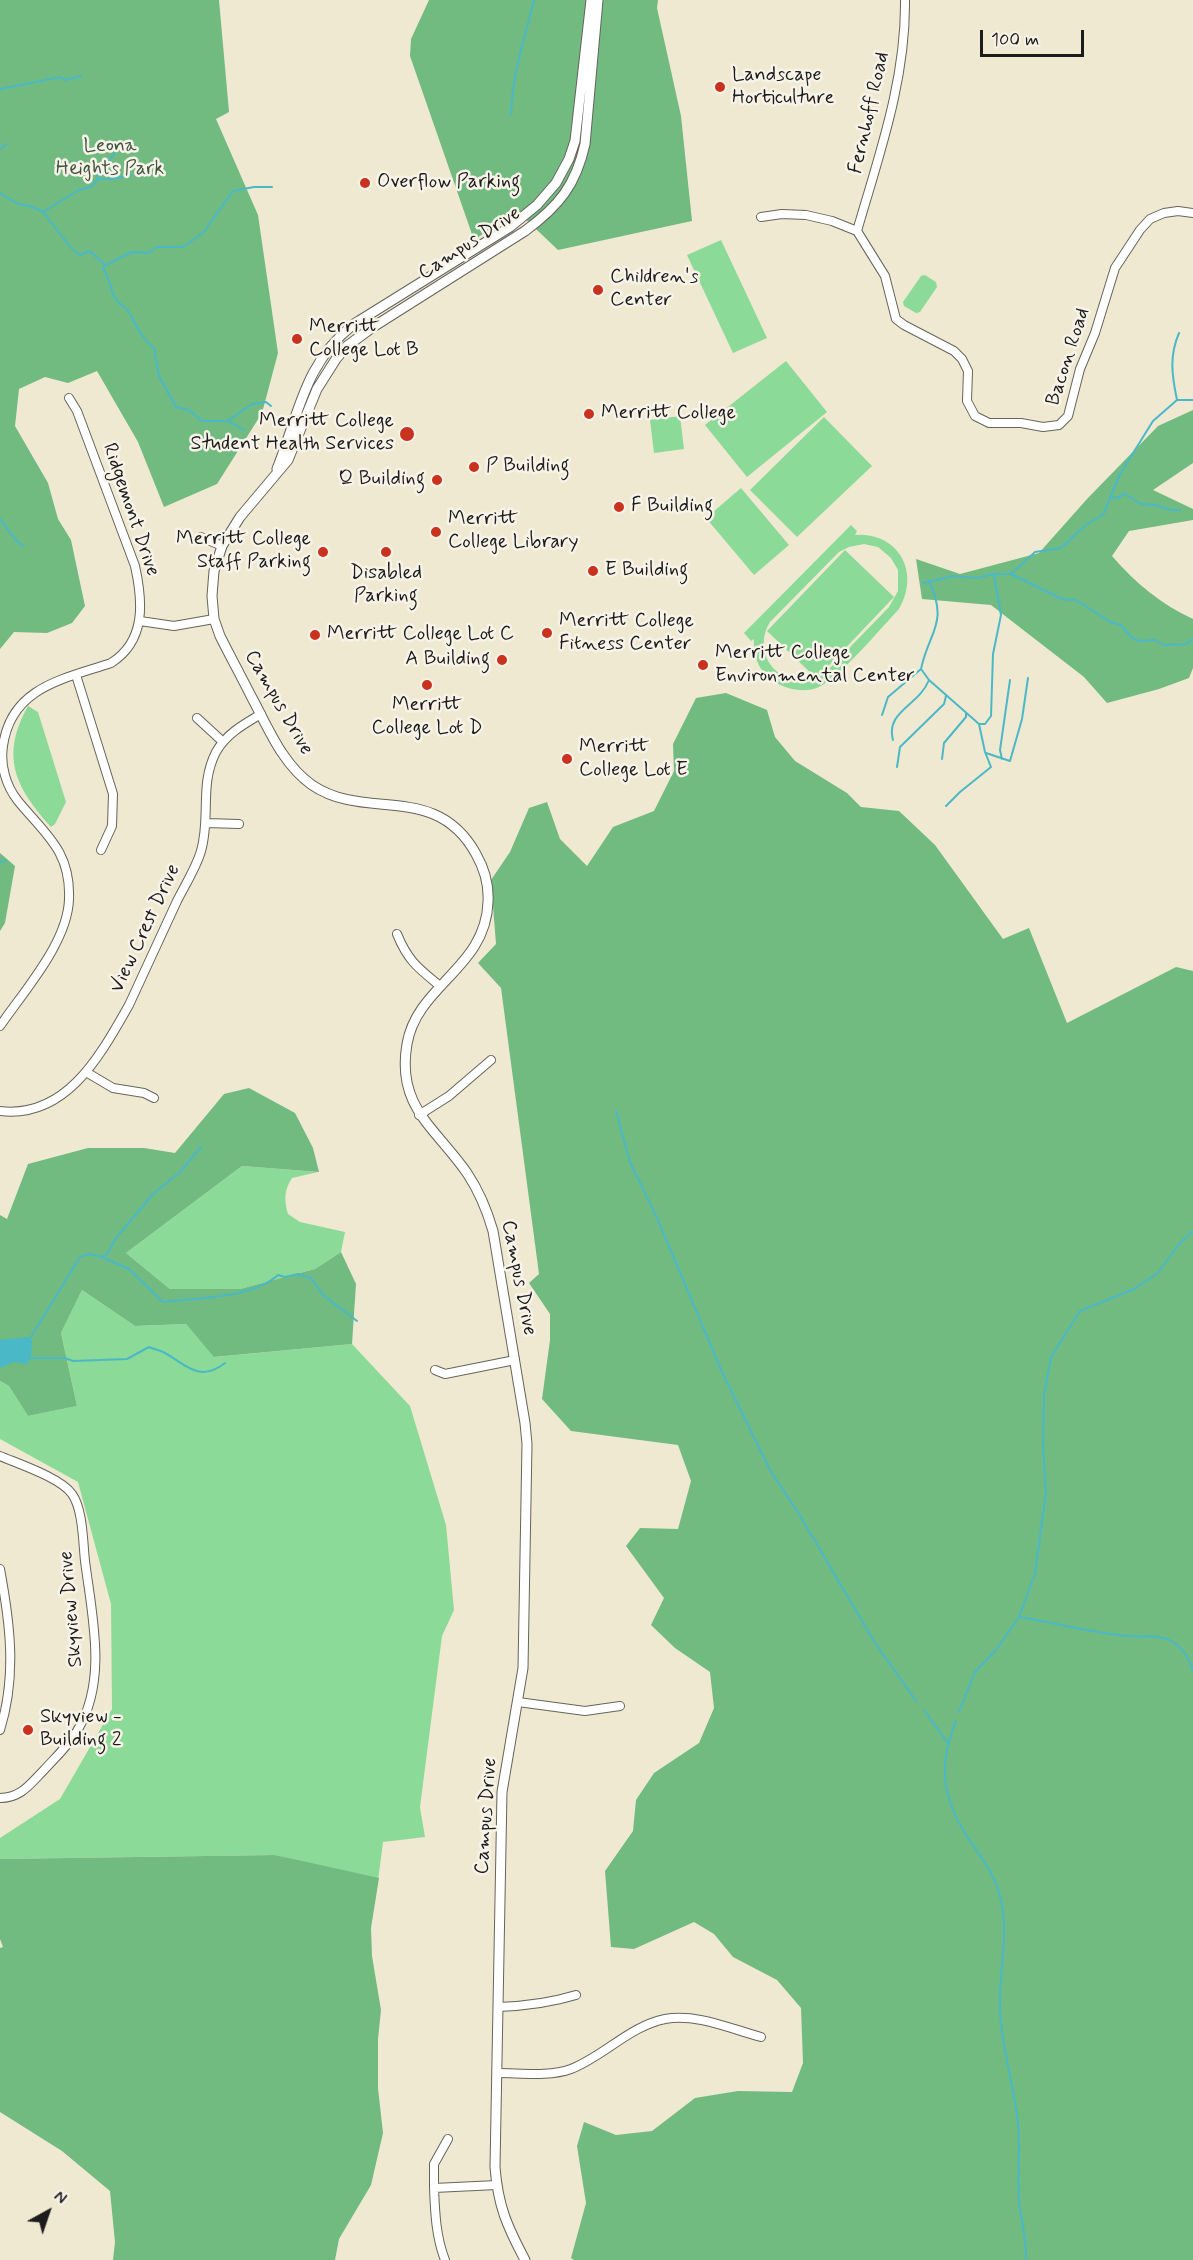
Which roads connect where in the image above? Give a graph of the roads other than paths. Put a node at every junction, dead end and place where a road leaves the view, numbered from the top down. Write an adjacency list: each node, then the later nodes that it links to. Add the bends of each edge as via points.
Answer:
1 (591, 0): 8 (street, Campus Drive, via 575,141 562,175 518,221 338,336 319,360 303,392)
2 (598, 0): 8 (street, Campus Drive, via 585,144 566,193 546,216 525,231 347,346 327,371 288,460)
3 (905, 0): 6 (street, Fernhoff Road, via 897,88)
4 (1193, 213): 6 (street, Bacon Road, via 1178,211 1150,219 1128,247 1115,268 1068,416 1054,427 989,423 975,416 967,401 968,371 962,359 896,319 885,276)
5 (761, 217): 6 (street, via 806,214)
6 (856, 231)
7 (69, 398): 12 (street, Ridgemont Drive, via 78,411 135,566)
8 (275, 475): 10 (street, Campus Drive)
9 (201, 537): 10 (street)
10 (222, 546): 11 (street, Campus Drive, via 213,585)
11 (214, 619): 12 (street, via 174,626); 14 (street, Campus Drive)
12 (140, 621): 13 (street, Ridgemont Drive, via 133,642 119,658)
13 (76, 675): 19 (street, via 112,794 112,826); 22 (street, Ridgemont Drive, via 41,688 26,700 16,710 4,735 4,772 10,789 60,852 69,902 62,935)
14 (261, 714): 16 (street, View Crest Drive); 21 (street, Campus Drive, via 292,767 313,785 339,798 425,810 453,826 475,852 486,881 488,911 476,946)
15 (197, 718): 16 (street)
16 (222, 741): 17 (street, View Crest Drive, via 209,769)
17 (206, 823): 18 (street); 24 (street, View Crest Drive, via 201,852 129,1005)
18 (239, 824)
19 (101, 850)
20 (396, 934): 21 (street, via 412,963)
21 (440, 986): 27 (street, Campus Drive, via 417,1015 407,1040 405,1070)
22 (0, 1026)
23 (491, 1060): 27 (street, via 449,1096)
24 (86, 1072): 25 (street, via 113,1088); 26 (street, View Crest Drive, via 51,1103 22,1111)
25 (154, 1098)
26 (0, 1111)
27 (419, 1115): 28 (street, Campus Drive, via 466,1172 487,1211)
28 (515, 1360): 29 (street, via 445,1374); 32 (street, Campus Drive, via 527,1444 523,1668)
29 (435, 1370)
30 (0, 1456): 35 (street, Skyview Drive, via 59,1483 74,1496 96,1663 93,1687 77,1731 22,1792)
31 (0, 1569): 34 (street, via 10,1628 11,1671)
32 (518, 1702): 33 (street, via 585,1711); 37 (street, Campus Drive, via 502,1792)
33 (620, 1706)
34 (0, 1730)
35 (0, 1798)
36 (576, 1995): 37 (street, via 552,2003)
37 (498, 2007): 39 (street, Campus Drive)
38 (760, 2037): 39 (street, via 695,2019 666,2019 618,2040 571,2069)
39 (498, 2073): 41 (street, Campus Drive)
40 (448, 2139): 42 (street, via 434,2164)
41 (497, 2185): 42 (street); 44 (street, Campus Drive, via 507,2226)
42 (434, 2188): 43 (street, via 439,2246)
43 (445, 2260)
44 (525, 2260)

